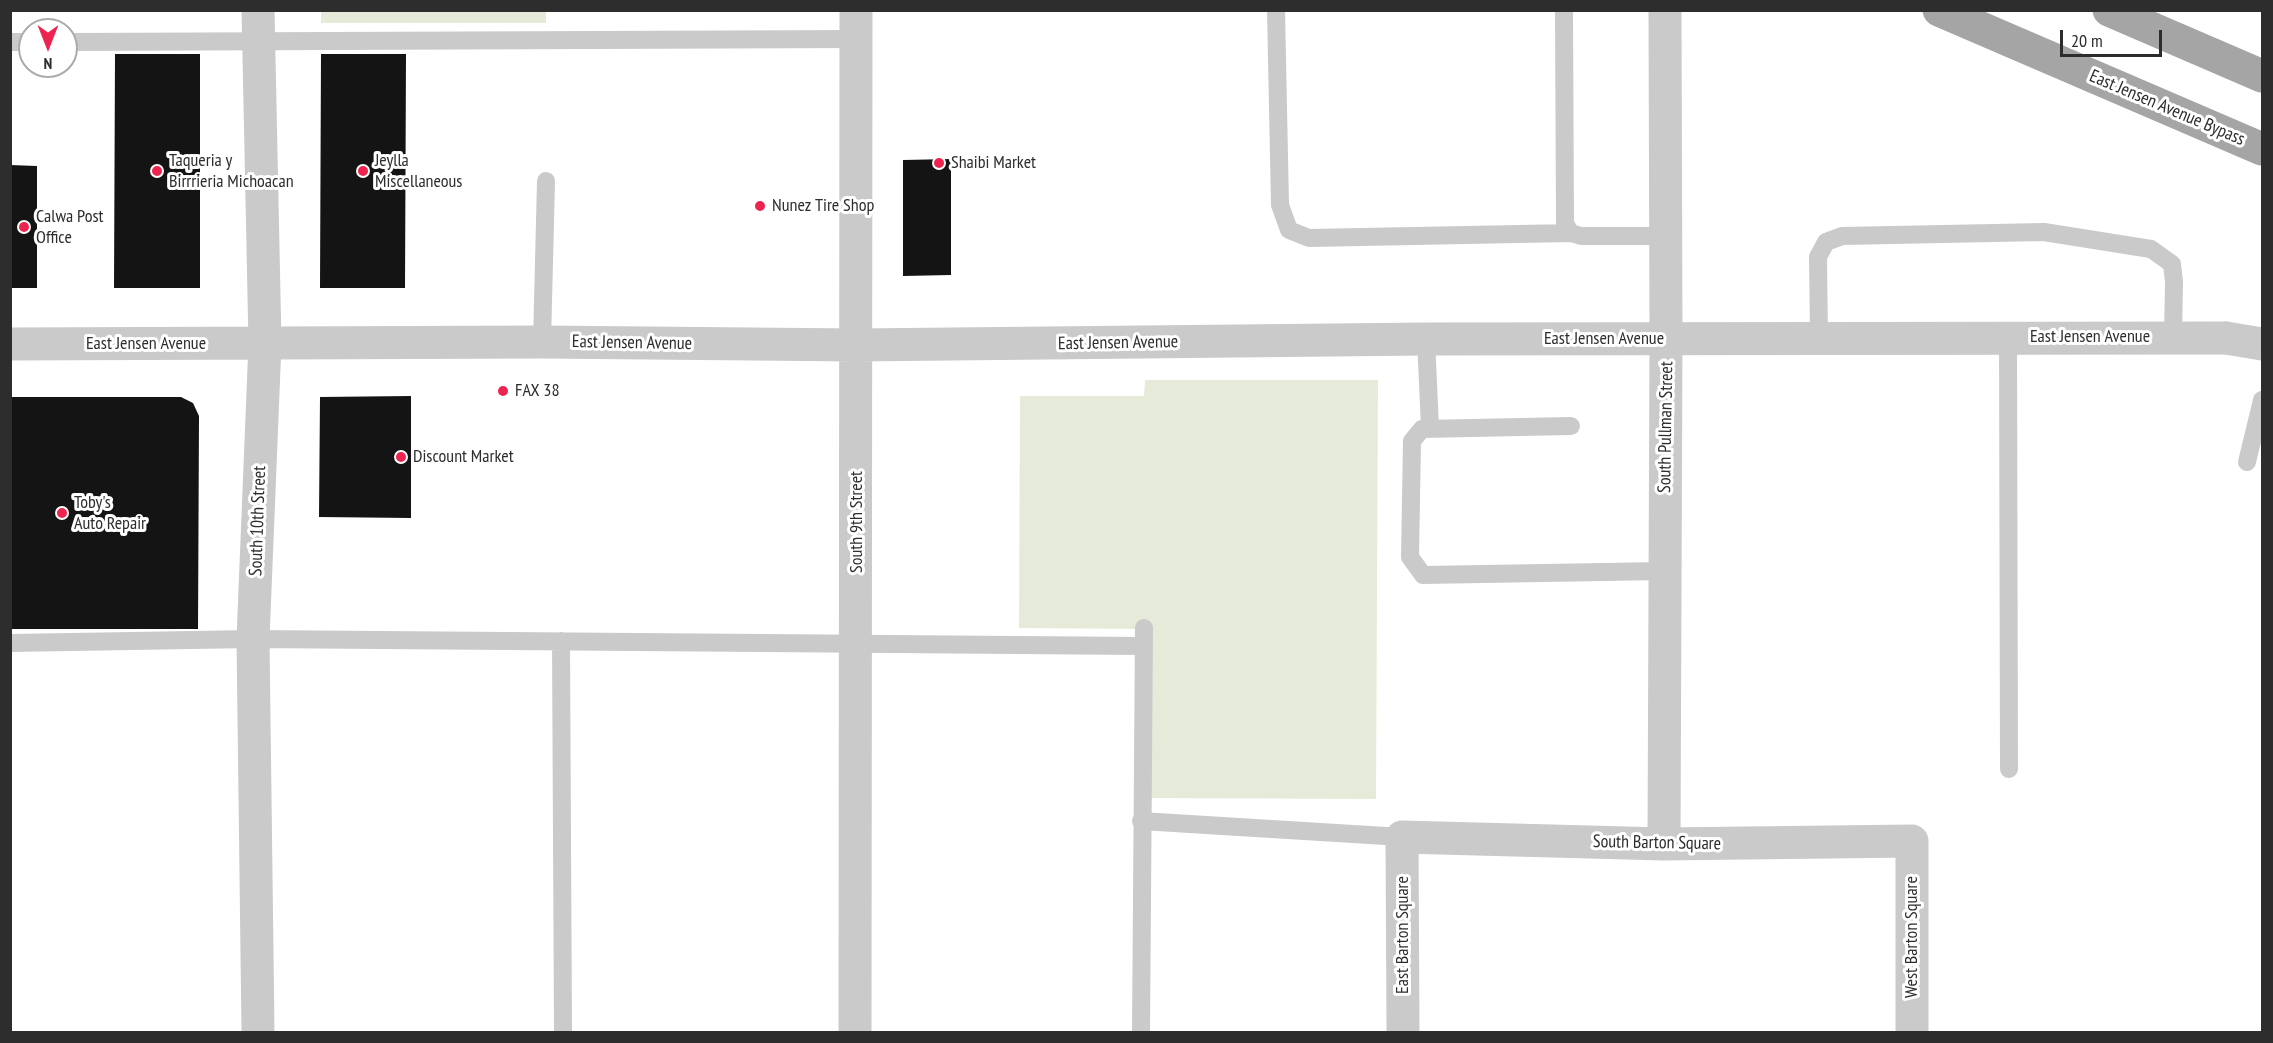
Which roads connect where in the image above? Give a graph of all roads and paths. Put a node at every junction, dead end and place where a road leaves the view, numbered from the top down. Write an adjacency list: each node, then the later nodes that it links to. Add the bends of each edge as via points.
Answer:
1 (1276, 10): 12 (lane, via 1280,205 1289,230 1309,237)
2 (1564, 10): 12 (lane, via 1565,224)
3 (1665, 10): 13 (street, South Pullman Street)
4 (1939, 10): 10 (main road, East Jensen Avenue Bypass)
5 (2109, 10): 9 (main road)
6 (856, 25): 7 (lane); 23 (street, South 9th Street)
7 (258, 26): 8 (lane); 21 (street, South 10th Street)
8 (78, 41)
9 (2262, 76)
10 (2262, 149)
11 (546, 181): 19 (lane)
12 (1571, 233): 13 (lane)
13 (1665, 236): 16 (street, South Pullman Street)
14 (2008, 337): 15 (street, East Jensen Avenue); 17 (street, East Jensen Avenue); 33 (lane)
15 (2173, 337): 17 (lane, via 2172,264 2151,249 2044,232 1842,236 1827,242 1818,257); 22 (street, East Jensen Avenue, via 2226,338)
16 (1666, 338): 17 (street, East Jensen Avenue); 18 (street, East Jensen Avenue); 28 (street, South Pullman Street)
17 (1819, 338)
18 (1426, 339): 23 (street, East Jensen Avenue); 26 (lane)
19 (542, 342): 21 (street, East Jensen Avenue); 23 (street, East Jensen Avenue)
20 (10, 344): 21 (street, East Jensen Avenue)
21 (265, 344): 29 (street, South 10th Street)
22 (2262, 344)
23 (856, 345): 32 (street, South 9th Street)
24 (2262, 400): 27 (lane)
25 (1571, 426): 26 (lane)
26 (1430, 428): 28 (lane, via 1422,429 1412,441 1410,557 1423,574)
27 (2247, 462)
28 (1664, 571): 37 (street, South Pullman Street)
29 (253, 639): 30 (lane); 31 (lane); 38 (street, South 10th Street)
30 (561, 641): 32 (lane); 39 (lane)
31 (10, 643)
32 (856, 644): 34 (lane, via 1144,637); 40 (street, South 9th Street)
33 (2009, 769)
34 (1141, 821): 35 (lane); 41 (lane)
35 (1402, 837): 37 (street, South Barton Square); 42 (street, East Barton Square)
36 (1912, 841): 37 (street, South Barton Square); 43 (street, West Barton Square)
37 (1664, 844)
38 (258, 1032)
39 (563, 1032)
40 (855, 1032)
41 (1141, 1032)
42 (1403, 1032)
43 (1912, 1032)

